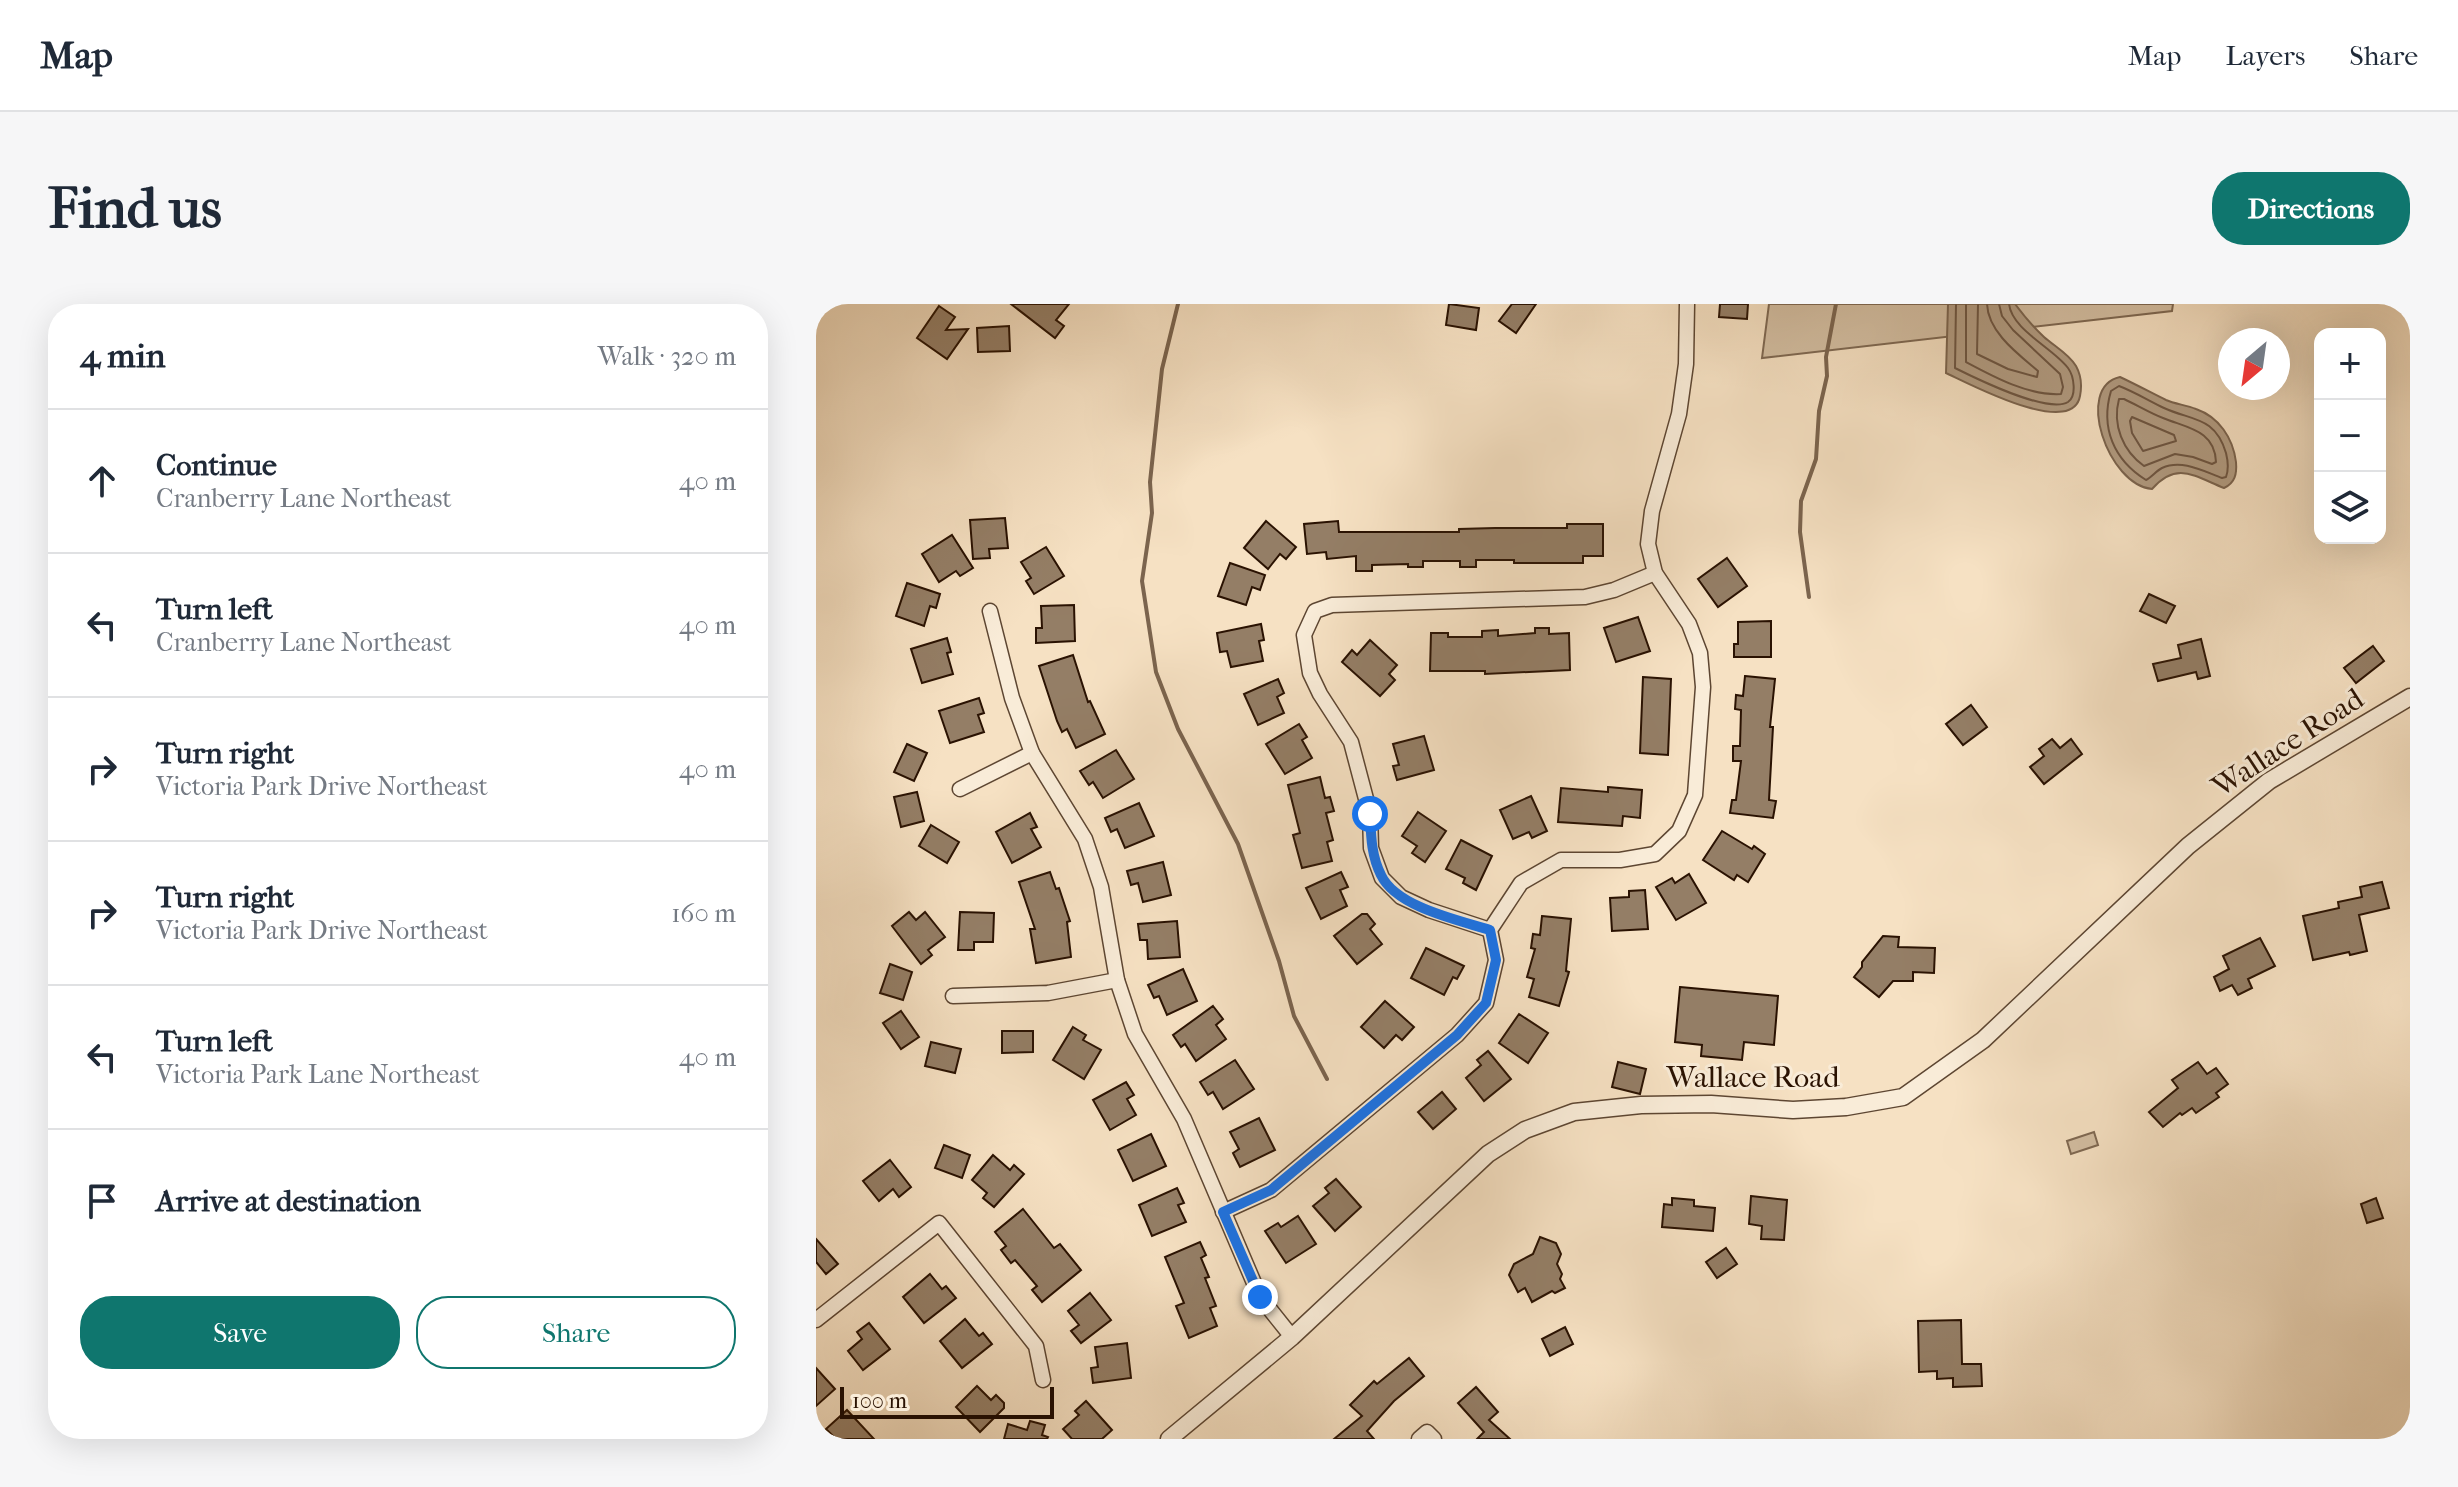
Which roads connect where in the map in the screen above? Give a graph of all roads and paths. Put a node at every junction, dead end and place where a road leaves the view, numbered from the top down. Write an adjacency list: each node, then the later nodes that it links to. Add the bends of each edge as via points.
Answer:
1 (1687, 304): 2 (street, via 1679,414 1648,544)
2 (1655, 573): 7 (street, via 1689,624 1700,653 1703,687 1695,795 1679,831 1655,854 1561,860 1521,883); 7 (street, via 1585,597 1332,605 1315,611 1304,635 1310,673 1351,742 1370,814 1371,848 1382,878 1415,904)
3 (990, 611): 5 (street)
4 (2410, 697): 12 (street, Wallace Road, via 2269,781 2188,846 1983,1040 1903,1097 1793,1110 1641,1105 1574,1112 1525,1130 1488,1154)
5 (1032, 753): 6 (street); 8 (street, via 1085,839 1101,887)
6 (960, 789)
7 (1490, 930): 10 (street, via 1496,960 1486,1003 1457,1035 1271,1190)
8 (1117, 980): 9 (street, via 1048,993); 10 (street, via 1135,1034 1184,1119)
9 (953, 996)
10 (1223, 1212): 12 (street, via 1260,1297)
11 (816, 1320): 13 (street, via 939,1223 1036,1346)
12 (1292, 1337): 14 (street, Wallace Road)
13 (1043, 1380)
14 (1169, 1439)
15 (1419, 1439): 16 (street, via 1427,1432)
16 (1434, 1439)

